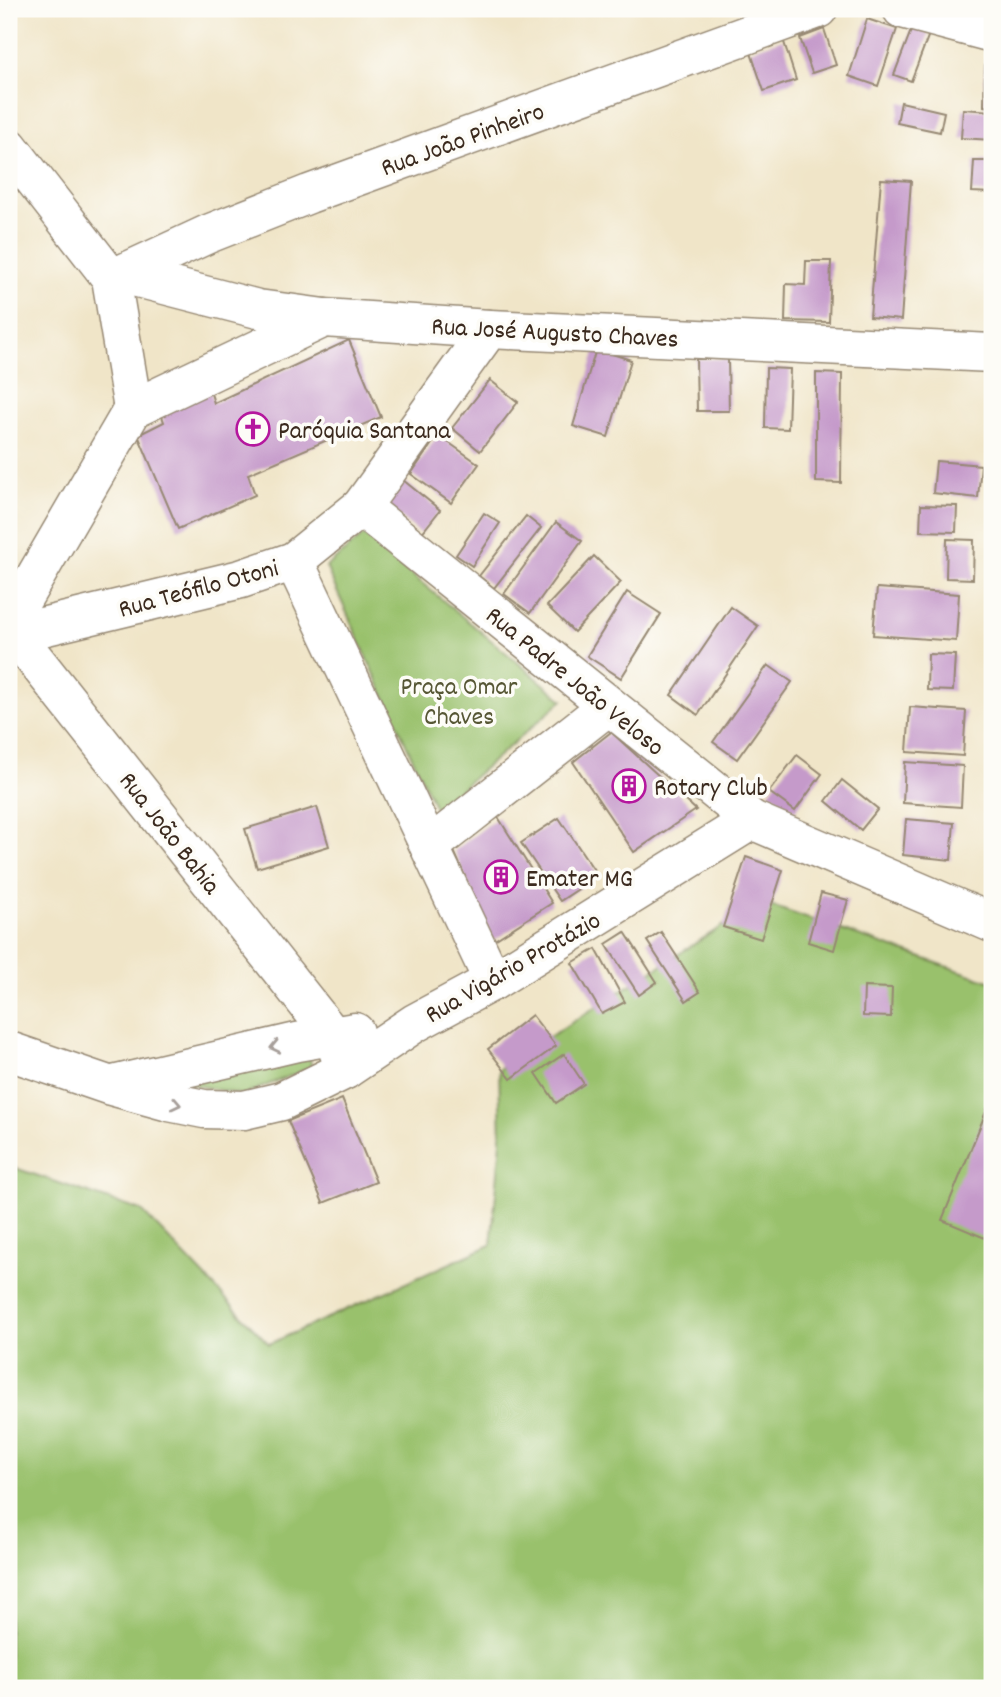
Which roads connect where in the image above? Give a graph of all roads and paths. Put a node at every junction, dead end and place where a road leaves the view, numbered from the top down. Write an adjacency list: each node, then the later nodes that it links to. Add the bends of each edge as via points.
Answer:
1 (818, 9): 5 (street, Rua João Pinheiro, via 309,194)
2 (902, 9): 3 (street)
3 (992, 33)
4 (9, 147): 5 (street)
5 (116, 276): 6 (street, Rua José Augusto Chaves, via 258,309); 9 (street)
6 (324, 318): 7 (street, Rua José Augusto Chaves); 9 (street)
7 (489, 329): 8 (street, Rua José Augusto Chaves); 10 (street, Rua Teófilo Otoni)
8 (992, 353)
9 (133, 409): 12 (street)
10 (361, 507): 11 (street, Rua Teófilo Otoni); 13 (street, Rua Padre João Veloso)
11 (294, 561): 12 (street, Rua Teófilo Otoni, via 241,579); 15 (street)
12 (10, 630): 19 (street, Rua João Bahia)
13 (608, 706): 14 (street, Rua Padre João Veloso); 15 (street)
14 (752, 820): 16 (street, Rua Padre João Veloso); 17 (street, Rua Vigário Protázio)
15 (430, 846): 17 (street)
16 (992, 916)
17 (493, 981): 19 (street, Rua Vigário Protázio, via 415,1023)
18 (9, 1051): 20 (street, Rua Vigário Protázio)
19 (339, 1053): 20 (street, Rua Vigário Protázio, one-way to 20); 20 (street, Rua Vigário Protázio, one-way to 19, via 204,1109 244,1110 282,1101)
20 (111, 1086)

